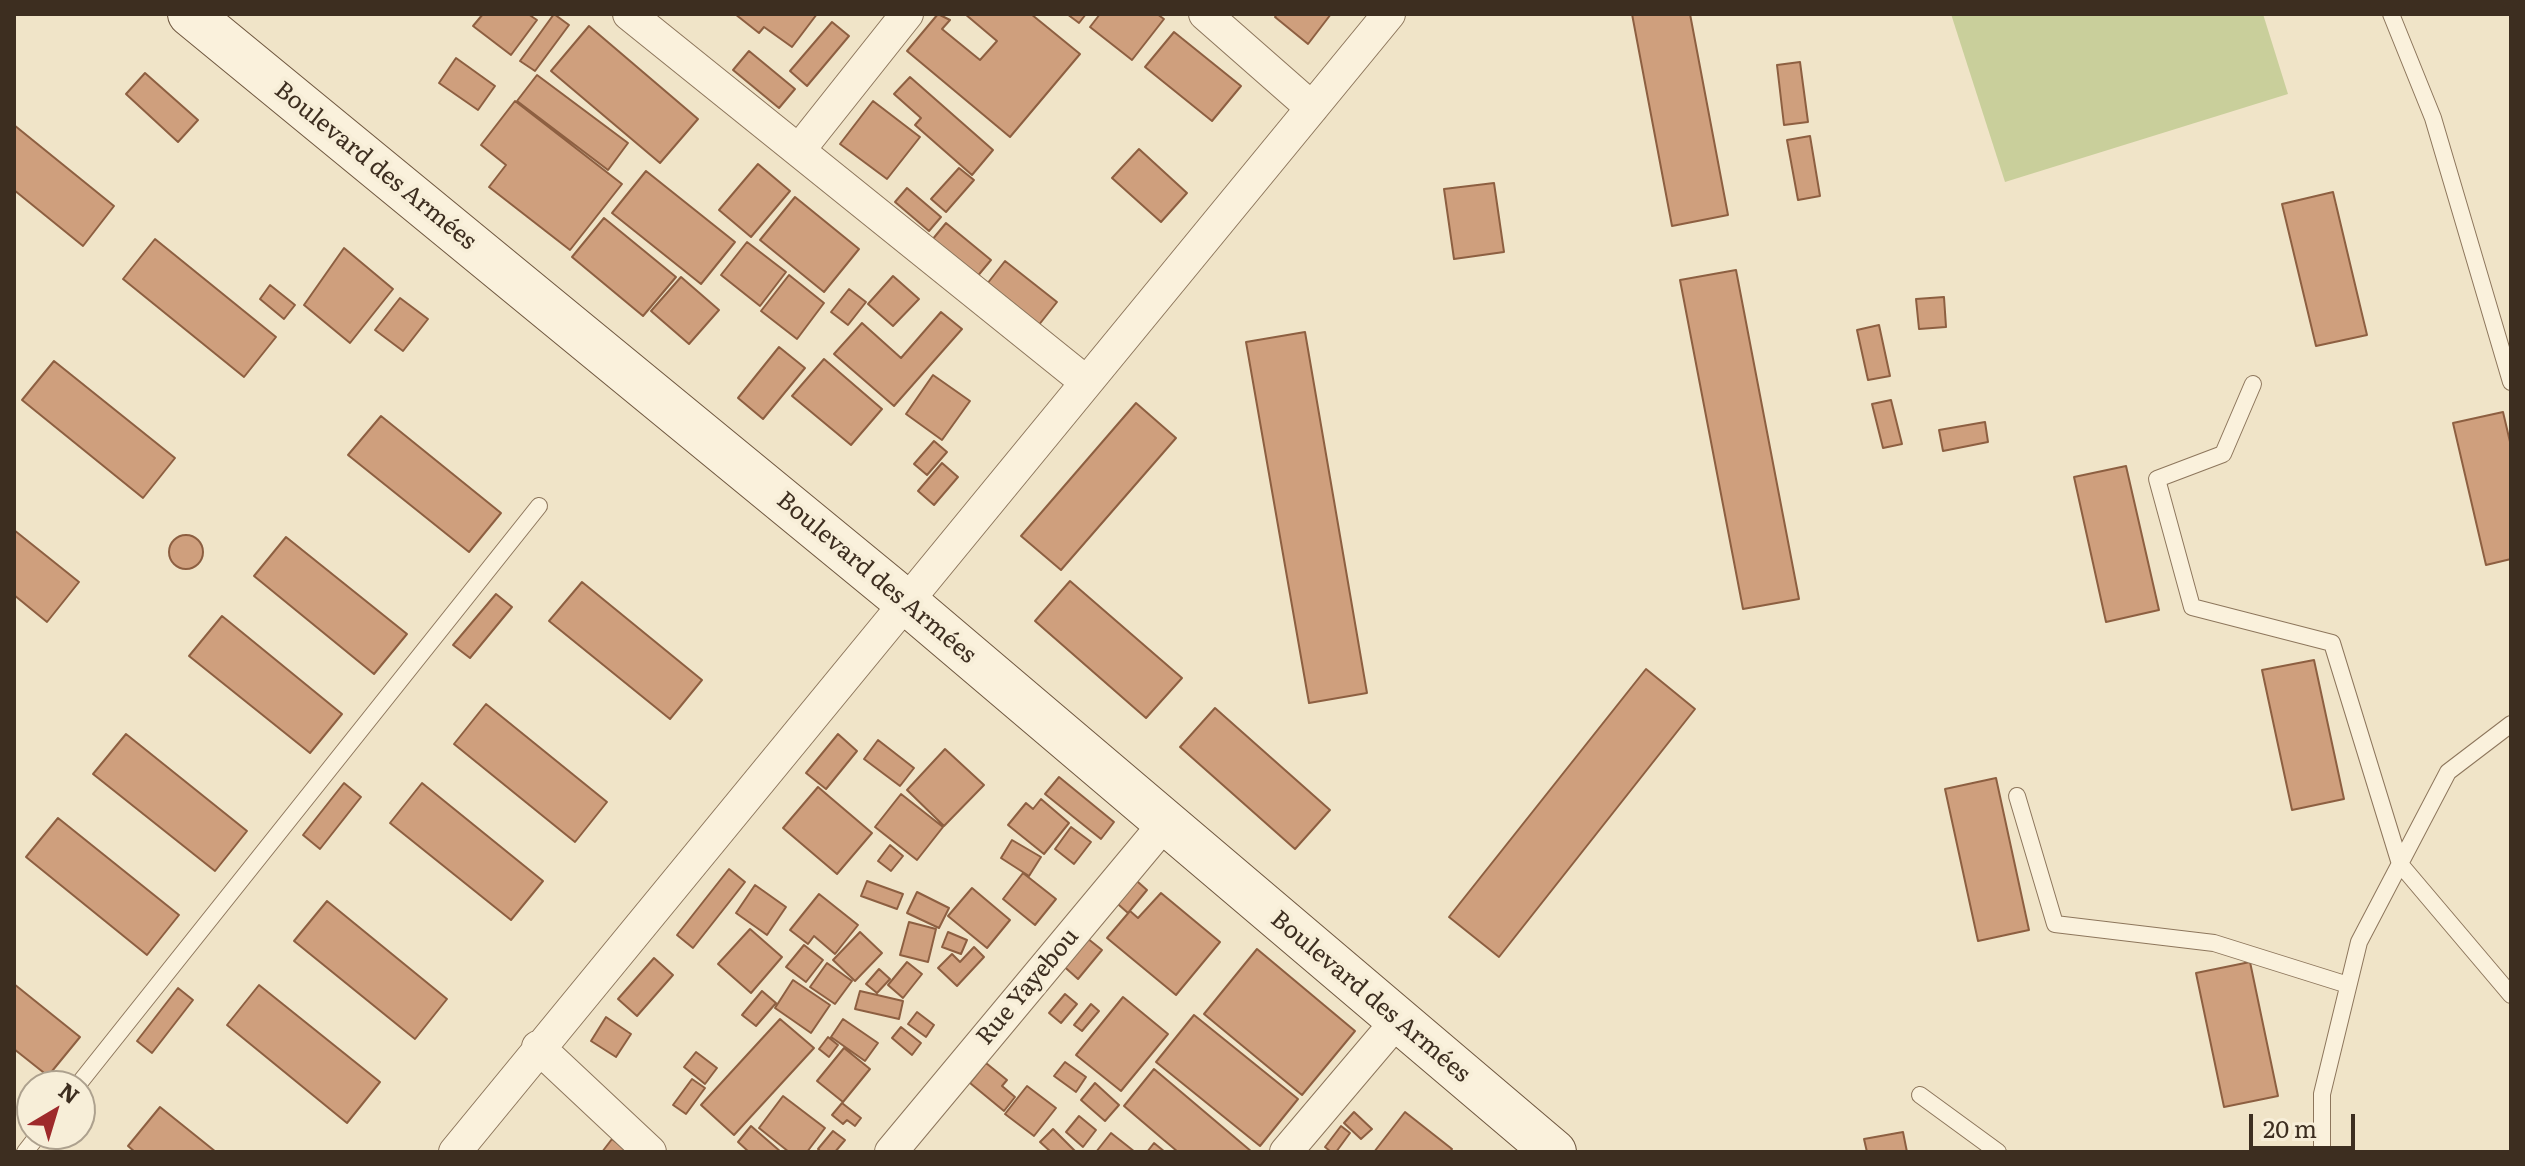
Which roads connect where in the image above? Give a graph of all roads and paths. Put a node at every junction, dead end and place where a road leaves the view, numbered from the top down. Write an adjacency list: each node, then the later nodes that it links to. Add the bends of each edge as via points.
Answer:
1 (190, 14): 13 (street, Boulevard des Armées)
2 (629, 14): 8 (street)
3 (907, 14): 8 (street)
4 (1205, 14): 7 (street)
5 (1389, 14): 7 (street)
6 (2391, 14): 10 (lane, via 2433,118)
7 (1312, 108): 9 (street)
8 (799, 150): 9 (street)
9 (1086, 382): 13 (street)
10 (2511, 382)
11 (2253, 384): 17 (lane, via 2223,454 2157,479 2192,607 2332,643)
12 (539, 506): 22 (lane)
13 (906, 602): 16 (street, Boulevard des Armées); 21 (street)
14 (2511, 724): 17 (lane, via 2448,772)
15 (2017, 796): 18 (lane, via 2055,924 2214,943)
16 (1166, 822): 20 (street, Boulevard des Armées); 26 (street, Rue Yayebou)
17 (2400, 864): 18 (lane, via 2359,942); 19 (lane)
18 (2348, 985): 30 (lane, via 2322,1094)
19 (2511, 995)
20 (1397, 1021): 27 (street); 28 (street, Boulevard des Armées)
21 (538, 1047): 24 (street); 25 (street)
22 (90, 1070)
23 (1920, 1095): 29 (lane)
24 (455, 1152)
25 (650, 1152)
26 (891, 1152)
27 (1286, 1152)
28 (1554, 1152)
29 (1998, 1152)
30 (2322, 1152)

